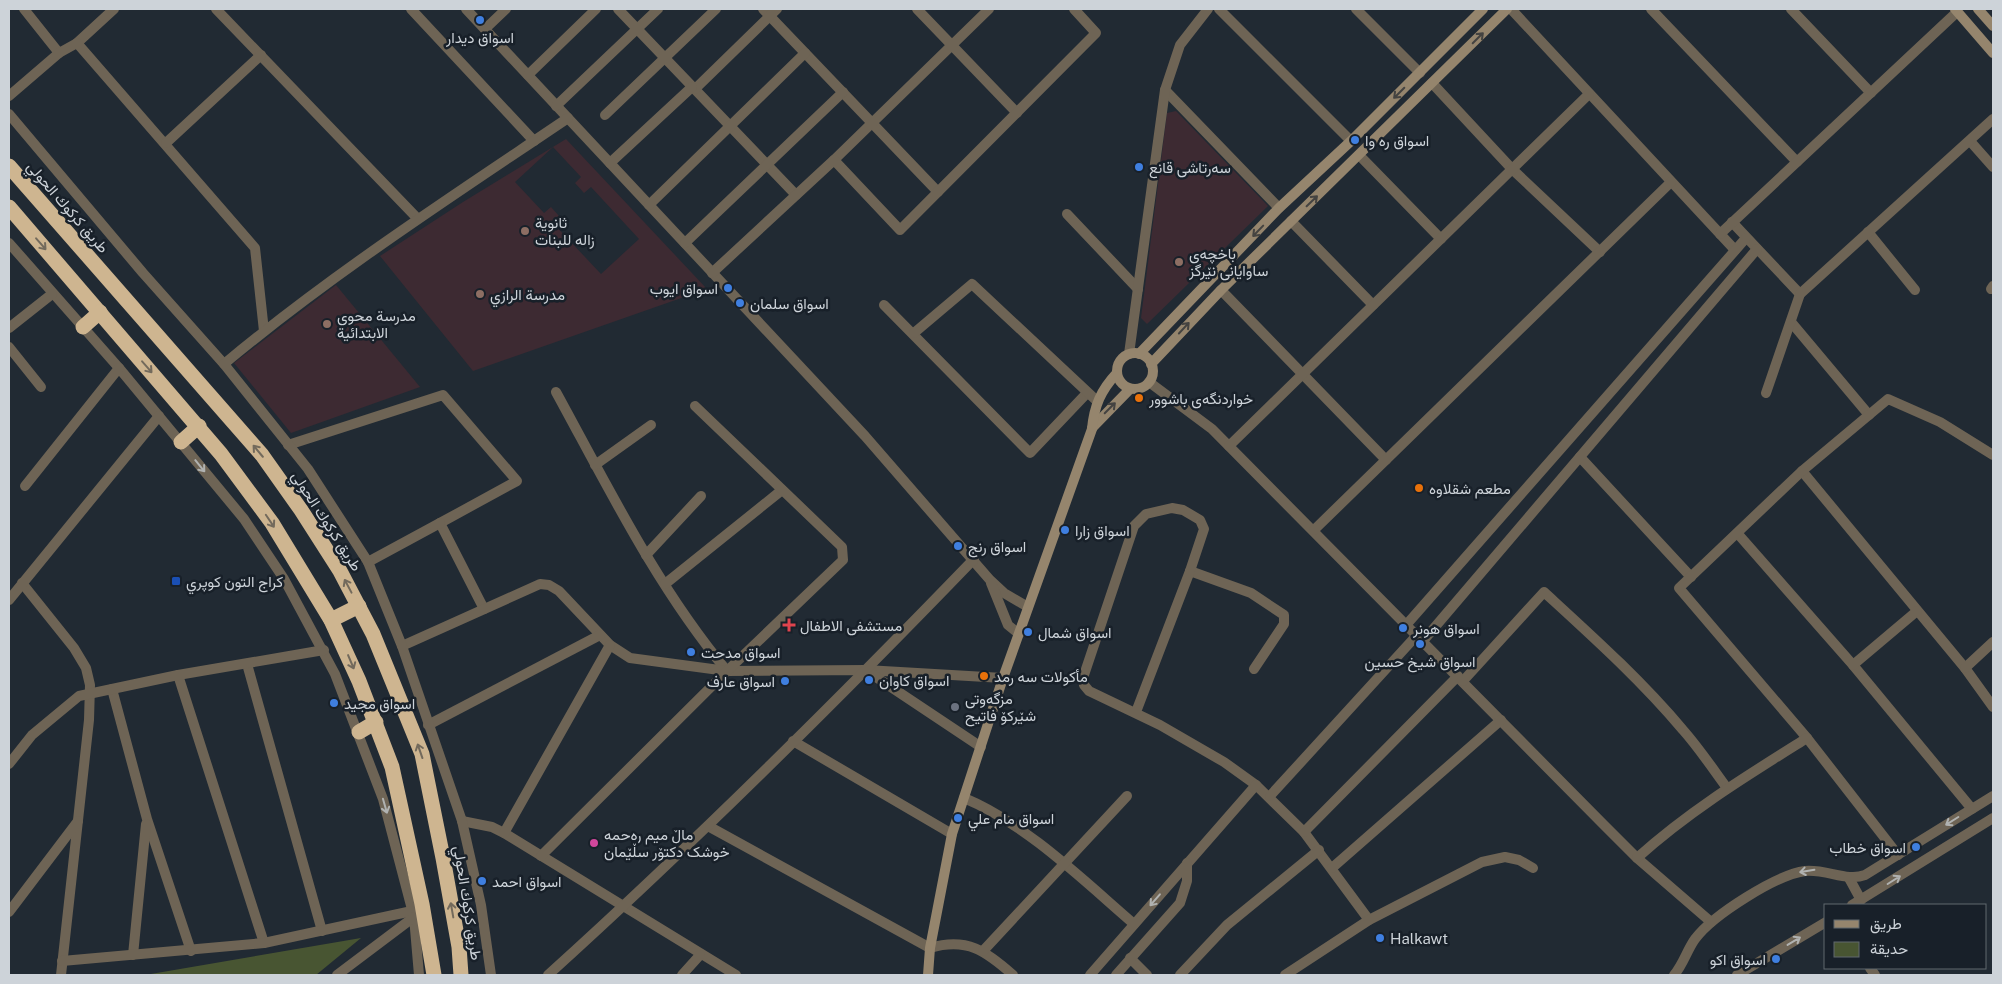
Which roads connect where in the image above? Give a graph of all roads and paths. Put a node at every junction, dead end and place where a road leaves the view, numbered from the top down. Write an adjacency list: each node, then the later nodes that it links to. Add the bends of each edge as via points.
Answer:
1 (24, 9): 31 (street)
2 (114, 9): 27 (street)
3 (216, 9): 33 (street)
4 (411, 9): 54 (street)
5 (466, 9): 26 (street)
6 (506, 9): 26 (street)
7 (596, 9): 37 (street)
8 (618, 9): 25 (street)
9 (658, 9): 25 (street)
10 (716, 9): 35 (street)
11 (917, 9): 28 (street)
12 (989, 9): 28 (street)
13 (1074, 9): 46 (street, via 1096,33)
14 (1208, 9): 40 (street, via 1180,45)
15 (1219, 9): 55 (street)
16 (1356, 9): 36 (street)
17 (1483, 9): 29 (street)
18 (1509, 9): 34 (street, one-way to 18); 43 (street)
19 (1651, 9): 59 (street)
20 (1791, 9): 42 (street)
21 (1978, 9): 24 (street)
22 (1956, 10): 32 (street); 42 (street)
23 (770, 11): 30 (street); 39 (street)
24 (1993, 26)
25 (637, 28): 35 (street); 45 (street)
26 (485, 30): 37 (street)
27 (77, 43): 31 (street); 56 (street)
28 (951, 46): 46 (street); 51 (street)
29 (1447, 46): 34 (street); 36 (street)
30 (805, 52): 41 (street); 52 (street)
31 (60, 53): 44 (street)
32 (1993, 53)
33 (261, 55): 56 (street); 72 (street)
34 (1458, 57): 38 (street)
35 (666, 59): 39 (street); 48 (street)
36 (1420, 73): 55 (street, one-way to 55)
37 (528, 75): 45 (street)
38 (1432, 84): 57 (street); 64 (street)
39 (694, 88): 52 (street); 60 (street)
40 (1165, 90): 70 (street); 85 (street)
41 (843, 92): 51 (street); 61 (street)
42 (1871, 93): 59 (street)
43 (1589, 94): 64 (street); 65 (street)
44 (9, 96)
45 (556, 106): 49 (street)
46 (1017, 113): 66 (street)
47 (9, 114): 100 (street)
48 (605, 115)
49 (568, 118): 54 (street); 60 (street)
50 (1993, 119): 53 (street)
51 (872, 122): 58 (street); 66 (street)
52 (731, 127): 61 (street); 68 (street)
53 (1970, 140): 63 (street); 75 (street)
54 (534, 141): 72 (street)
55 (1351, 141): 70 (street)
56 (166, 143): 96 (street, via 255,248)
57 (1360, 154): 73 (street, one-way to 57); 78 (street)
58 (834, 160): 66 (street, via 900,230); 67 (street)
59 (1797, 162): 74 (street)
60 (610, 163): 68 (street)
61 (767, 165): 67 (street); 80 (street)
62 (9, 166): 141 (highway, طريق كركوك الحولي, one-way to 62, via 321,539 262,455)
63 (1993, 167)
64 (1512, 169): 78 (street); 83 (street)
65 (1671, 182): 76 (street); 83 (street)
66 (938, 192)
67 (796, 195): 84 (street)
68 (649, 205): 80 (street)
69 (9, 207): 92 (highway, one-way to 92)
70 (1279, 208): 99 (street, one-way to 99)
71 (1067, 214): 85 (street)
72 (417, 218): 96 (street)
73 (1291, 221): 86 (street); 91 (street)
74 (1732, 222): 76 (street); 77 (street)
75 (1868, 232): 87 (street); 89 (street)
76 (1720, 234): 82 (street)
77 (1746, 238): 81 (street); 82 (street)
78 (1440, 239): 91 (street)
79 (9, 242): 88 (street)
80 (685, 243): 84 (street)
81 (1757, 249): 89 (street); 122 (street)
82 (1735, 250): 146 (street)
83 (1600, 252): 123 (street)
84 (712, 273): 133 (street, via 865,436)
85 (1138, 289): 99 (street)
86 (1221, 290): 101 (street, one-way to 86); 104 (street)
87 (1915, 290)
88 (52, 294): 94 (street); 95 (street)
89 (1800, 294): 93 (street)
90 (884, 305): 97 (street)
91 (1373, 305): 104 (street)
92 (100, 312): 94 (highway); 116 (highway, one-way to 116)
93 (1791, 322): 110 (street); 113 (street)
94 (83, 327): 102 (street)
95 (9, 328)
96 (264, 331): 100 (street)
97 (914, 333): 109 (street, via 972,284); 109 (street, via 1030,453)
98 (9, 347): 106 (street)
99 (1134, 354): 101 (street); 103 (street, via 1120,361)
100 (224, 364): 119 (street)
101 (1151, 364): 105 (street)
102 (119, 368): 114 (street); 126 (street)
103 (1116, 372): 107 (street, via 1121,383); 111 (street)
104 (1303, 374): 120 (street); 123 (street)
105 (1149, 382): 107 (street, via 1141,388); 120 (street, via 1212,429)
106 (41, 387)
107 (1130, 389): 117 (street, one-way to 107)
108 (556, 392): 124 (street)
109 (1087, 393): 111 (street)
110 (1766, 393)
111 (1097, 401): 117 (street)
112 (694, 406): 127 (street)
113 (1870, 414): 121 (street, via 1888,399 1940,422); 125 (street)
114 (159, 416): 118 (street); 138 (street)
115 (651, 425): 124 (street)
116 (199, 426): 118 (highway); 145 (highway, one-way to 145, via 268,517)
117 (1092, 429): 142 (street)
118 (180, 442): 153 (street, one-way to 153, via 265,548)
119 (288, 445): 129 (street, via 443,395 517,481); 134 (street, via 308,469)
120 (1229, 446): 130 (street)
121 (1993, 454)
122 (1580, 457): 136 (street); 149 (street)
123 (1386, 460): 130 (street)
124 (596, 465): 132 (street)
125 (1802, 471): 131 (street); 144 (street)
126 (25, 486)
127 (782, 490): 139 (street); 159 (street, via 842,547 843,560)
128 (701, 496): 132 (street)
129 (440, 523): 134 (street); 143 (street)
130 (1314, 530): 146 (street)
131 (1738, 534): 136 (street); 155 (street)
132 (646, 555): 139 (street)
133 (974, 559): 137 (street); 158 (street)
134 (368, 562): 152 (street)
135 (1190, 571): 157 (street, via 1251,593 1284,615 1284,624); 166 (street); 166 (street, via 1204,529 1202,523 1183,510 1172,508 1141,517 1132,532 1083,682 1089,691)
136 (1691, 577): 171 (street, via 1679,588)
137 (990, 580): 142 (street); 147 (street, via 1008,625)
138 (22, 583): 140 (street); 164 (street, via 82,659 89,677)
139 (665, 584): 159 (street, via 700,639)
140 (9, 600)
141 (359, 606): 145 (highway); 209 (highway, طريق كركوك الحولي, one-way to 141, via 422,754)
142 (1028, 607): 147 (street)
143 (484, 609): 148 (street, via 533,586 549,585 559,591); 152 (street)
144 (1917, 611): 155 (street); 156 (street)
145 (332, 620): 168 (highway, one-way to 168)
146 (1407, 624): 149 (street)
147 (1019, 634): 161 (street)
148 (600, 635): 151 (street); 169 (street)
149 (1420, 638): 162 (street); 178 (street)
150 (1993, 642): 156 (street)
151 (610, 645): 159 (street, via 630,658); 188 (street)
152 (402, 646): 169 (street)
153 (324, 650): 154 (street); 170 (street)
154 (247, 664): 160 (street); 207 (street)
155 (1853, 665): 181 (street)
156 (1965, 668): 165 (street)
157 (1254, 669)
158 (866, 670): 159 (street); 161 (street); 172 (street); 173 (street)
159 (727, 671): 192 (street)
160 (178, 675): 163 (street); 208 (street)
161 (1003, 678): 173 (street)
162 (1460, 679): 167 (street); 176 (street, via 1544,592 1656,700 1684,730); 187 (street)
163 (112, 689): 164 (street); 183 (street)
164 (90, 693): 174 (street, via 79,696 32,735); 185 (street)
165 (1993, 707)
166 (1136, 712): 175 (street, via 1224,762)
167 (1501, 720): 193 (street); 196 (street)
168 (376, 722): 170 (highway); 211 (highway, via 392,767)
169 (428, 724): 184 (street)
170 (359, 732): 202 (street, one-way to 202, via 383,799)
171 (1807, 738): 176 (street); 191 (street)
172 (793, 741): 186 (street); 189 (street)
173 (980, 747): 180 (street)
174 (9, 764)
175 (1256, 785): 178 (street); 194 (street)
176 (1727, 788): 193 (street, via 1671,827)
177 (1127, 796): 195 (street)
178 (1270, 796): 187 (street)
179 (1993, 796): 181 (street)
180 (964, 798): 189 (street); 195 (street, via 991,810)
181 (1972, 809): 191 (street, one-way to 191)
182 (1993, 818): 199 (street, one-way to 182)
183 (147, 819): 212 (street); 214 (street)
184 (462, 820): 188 (street); 225 (street, via 481,905)
185 (78, 821): 201 (street); 217 (street)
186 (708, 826): 200 (street); 210 (street)
187 (1304, 832): 190 (street)
188 (504, 833): 192 (street)
189 (952, 834): 210 (street)
190 (1319, 850): 196 (street); 234 (street, via 1227,925)
191 (1898, 854): 198 (street, via 1865,875)
192 (542, 856): 200 (street)
193 (1637, 858): 204 (street)
194 (1187, 863): 206 (street, one-way to 206); 216 (street, via 1187,881 1180,903)
195 (1065, 864): 206 (street); 213 (street)
196 (1332, 868): 203 (street)
197 (1533, 868): 203 (street, via 1519,860 1495,858)
198 (1849, 878): 199 (street); 204 (street, one-way to 204, via 1817,870 1800,872 1736,904)
199 (1857, 903)
200 (623, 907): 215 (street); 226 (street)
201 (9, 912)
202 (413, 914): 207 (street); 219 (street); 220 (street)
203 (1369, 920): 235 (street)
204 (1711, 922): 236 (street, via 1696,938)
205 (1824, 923): 237 (street, one-way to 205)
206 (1134, 924): 231 (street)
207 (322, 931): 208 (street)
208 (264, 943): 212 (street)
209 (459, 946): 223 (highway, طريق كركوك الحولي); 224 (highway)
210 (930, 948): 213 (street, via 961,944); 229 (street)
211 (431, 949): 221 (highway); 222 (highway)
212 (191, 951): 214 (street)
213 (983, 951): 230 (street)
214 (133, 955): 217 (street)
215 (700, 955): 227 (street); 228 (street)
216 (1130, 958): 232 (street); 233 (street)
217 (62, 961): 218 (street)
218 (60, 975)
219 (337, 975)
220 (418, 975)
221 (428, 975)
222 (434, 975)
223 (461, 975)
224 (472, 975)
225 (491, 975)
226 (548, 975)
227 (682, 975)
228 (736, 975)
229 (928, 975)
230 (1013, 975)
231 (1090, 975)
232 (1116, 975)
233 (1147, 975)
234 (1180, 975)
235 (1285, 975)
236 (1675, 975)
237 (1737, 975)

